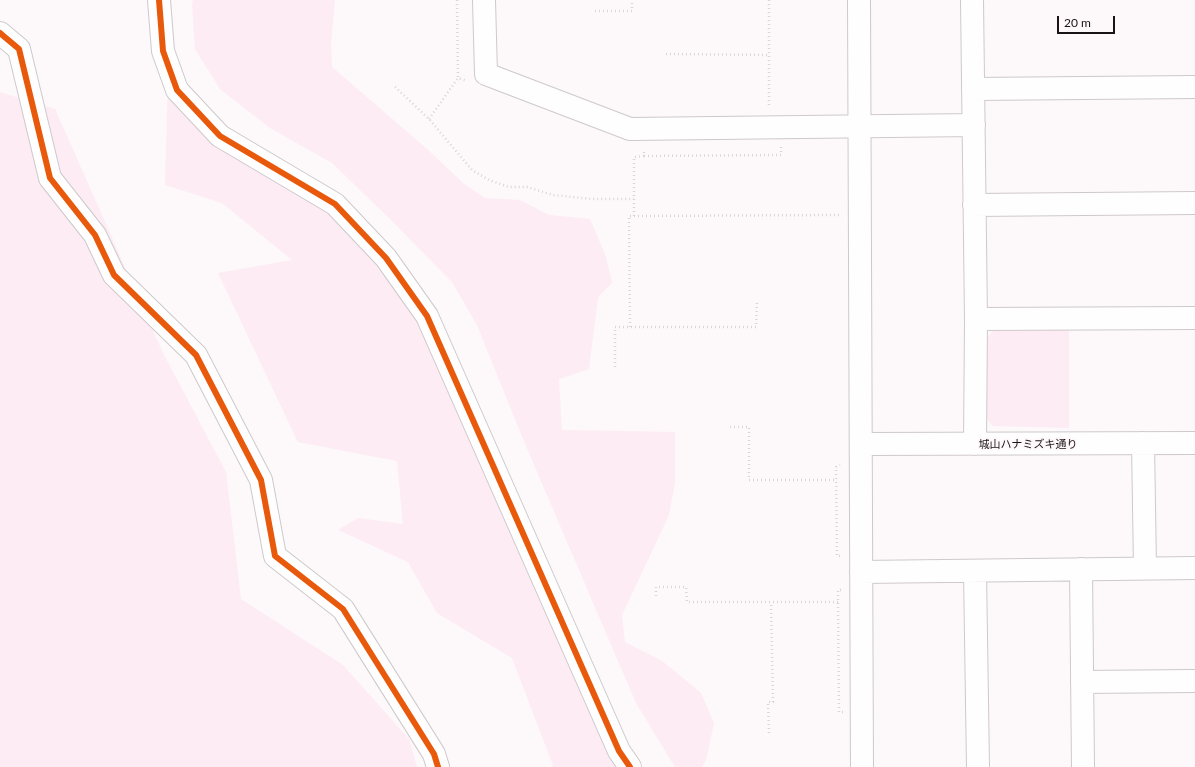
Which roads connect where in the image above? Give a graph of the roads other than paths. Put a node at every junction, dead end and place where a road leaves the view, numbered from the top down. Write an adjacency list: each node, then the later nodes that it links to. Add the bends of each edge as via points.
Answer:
1 (159, 0): 26 (street, via 163,51 178,90 220,136 335,204 386,258 427,316 619,751)
2 (484, 0): 9 (street, via 486,74 630,129)
3 (859, 0): 9 (street)
4 (972, 0): 7 (street)
5 (0, 33): 25 (street, via 19,49 50,178 95,235 114,275 196,355 261,480 275,556 343,609 434,754)
6 (1195, 87): 7 (street)
7 (973, 90): 8 (street)
8 (974, 125): 9 (street); 11 (street)
9 (860, 126): 16 (street)
10 (1195, 203): 11 (street)
11 (974, 205): 13 (street)
12 (1195, 318): 13 (street)
13 (976, 319): 17 (street)
14 (1143, 443): 15 (street, 城山ハナミズキ通り); 17 (street, 城山ハナミズキ通り); 18 (street)
15 (1195, 443)
16 (861, 444): 17 (street, 城山ハナミズキ通り); 22 (street)
17 (975, 444)
18 (1145, 568): 19 (street); 20 (street)
19 (1195, 568)
20 (1081, 569): 21 (street); 24 (street)
21 (975, 571): 22 (street); 28 (street)
22 (861, 572): 27 (street)
23 (1195, 681): 24 (street)
24 (1082, 682): 29 (street)
25 (438, 767)
26 (630, 767)
27 (862, 767)
28 (978, 767)
29 (1083, 767)

